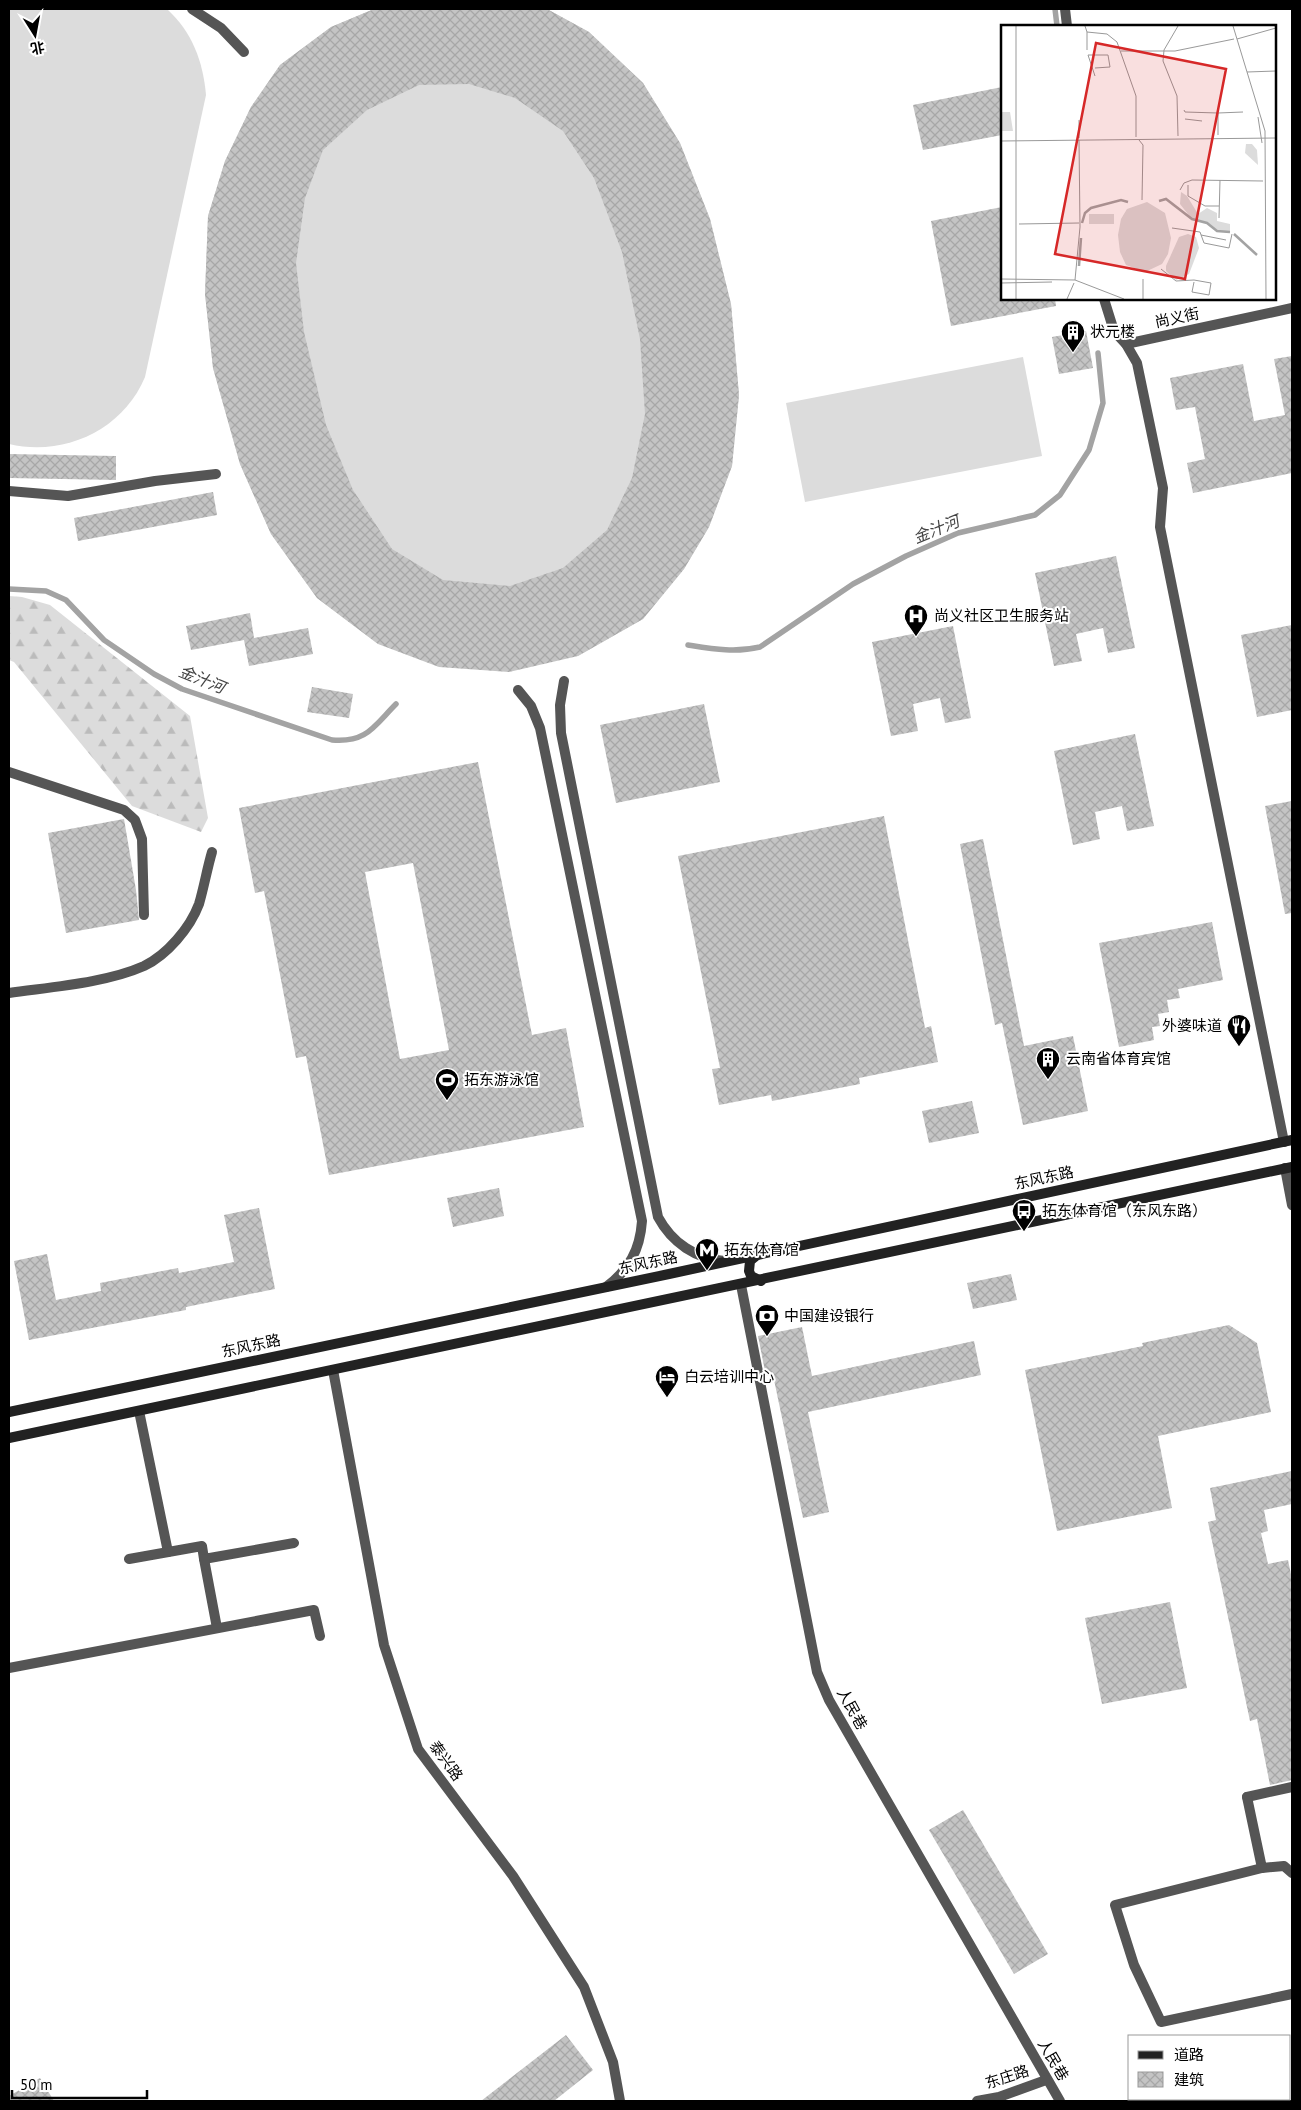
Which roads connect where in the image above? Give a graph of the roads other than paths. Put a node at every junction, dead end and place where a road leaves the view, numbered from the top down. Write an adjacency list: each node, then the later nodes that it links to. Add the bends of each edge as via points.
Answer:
1 (192, 9): 4 (street, via 221,28)
2 (1065, 9): 3 (street)
3 (1067, 25)
4 (244, 52)
5 (1104, 300): 7 (street, via 1114,331)
6 (1292, 308): 7 (street, 尚义街)
7 (1126, 344): 16 (street, via 1138,363 1163,488 1160,527)
8 (216, 474): 9 (street, via 68,496)
9 (9, 491)
10 (564, 681): 20 (street, via 560,705 561,733 658,1217 664,1229 685,1248 706,1258)
11 (518, 690): 23 (street, via 531,706 540,728 642,1221 633,1258)
12 (9, 772): 14 (street, via 124,810 135,820 142,839)
13 (212, 852): 15 (street, via 198,905 187,927 165,951 145,966 115,976)
14 (144, 915)
15 (9, 993)
16 (1288, 1141): 19 (main road, 东风东路)
17 (1288, 1168): 18 (street); 21 (main road)
18 (1292, 1205)
19 (757, 1256): 20 (main road, 东风东路); 21 (main road, via 750,1262 749,1270 751,1276)
20 (729, 1262): 23 (main road, 东风东路)
21 (761, 1281): 22 (main road)
22 (741, 1285): 24 (main road); 39 (street, 人民巷, via 817,1672 829,1700)
23 (606, 1287): 26 (main road, 东风东路)
24 (333, 1370): 25 (main road); 40 (street, 泰兴路, via 384,1645 418,1749 514,1876 584,1987 613,2062)
25 (139, 1411): 27 (main road); 29 (street)
26 (9, 1412)
27 (9, 1438)
28 (294, 1544): 31 (street)
29 (168, 1552): 30 (street); 31 (street, via 202,1546)
30 (129, 1559)
31 (204, 1559): 32 (street)
32 (217, 1628): 33 (street, via 314,1610); 34 (street)
33 (320, 1636)
34 (9, 1668)
35 (1292, 1787): 36 (street, via 1247,1796)
36 (1262, 1868): 37 (street, via 1284,1866); 38 (street, via 1115,1905 1134,1965 1161,2022)
37 (1292, 1872)
38 (1292, 1994)
39 (1046, 2080): 41 (street, 东庄路, via 999,2097); 42 (street, 人民巷)
40 (620, 2101)
41 (977, 2101)
42 (1060, 2101)

